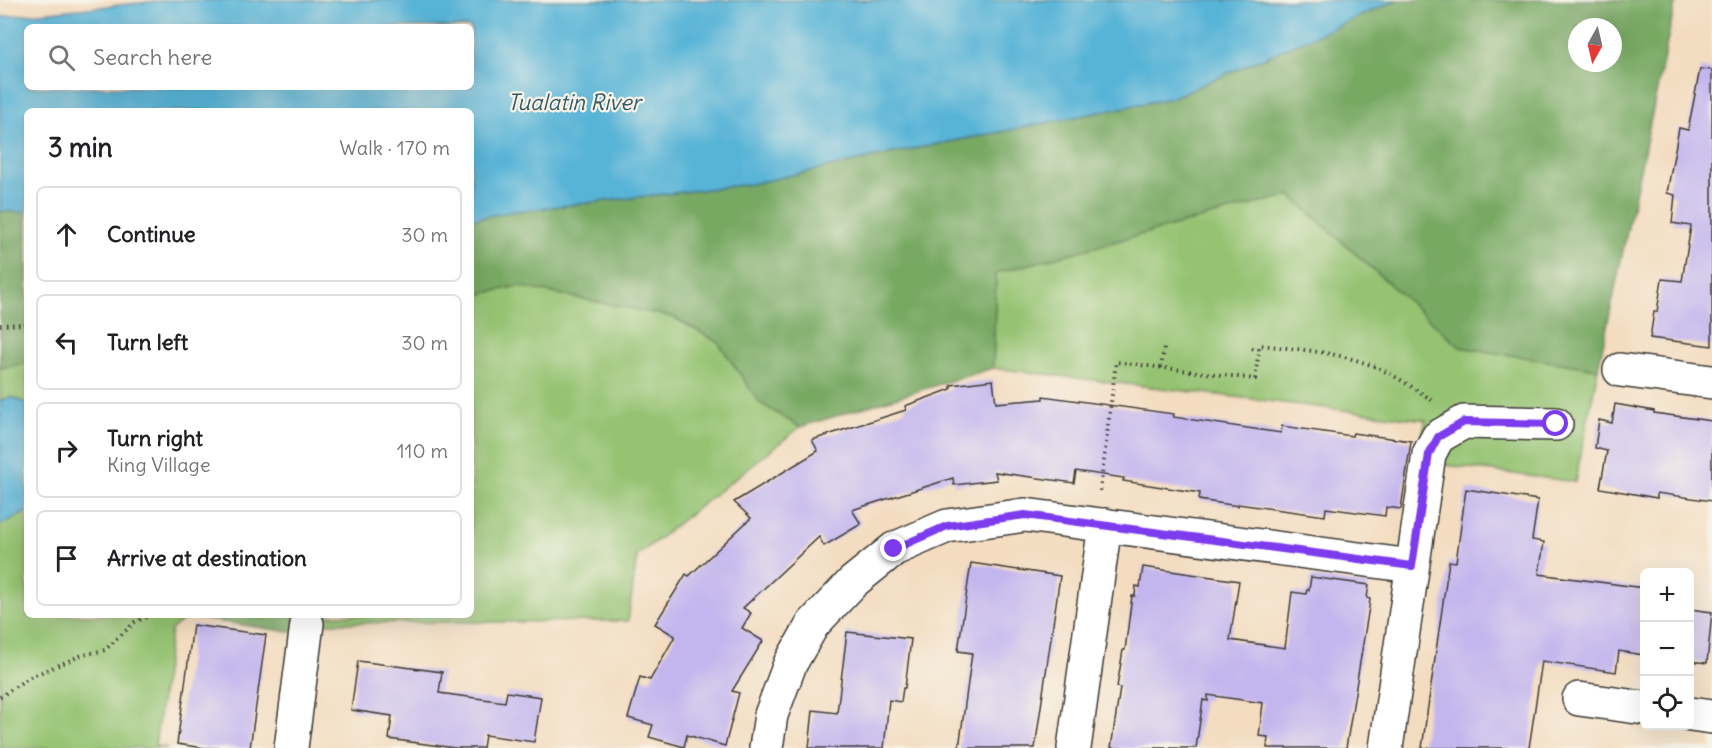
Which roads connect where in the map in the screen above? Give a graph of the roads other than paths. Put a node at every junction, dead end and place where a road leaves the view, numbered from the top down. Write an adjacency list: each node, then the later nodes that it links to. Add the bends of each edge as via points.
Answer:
1 (1620, 370): 2 (street)
2 (1712, 382)
3 (1556, 424): 5 (street, via 1464,422 1438,437 1429,454)
4 (1100, 525): 5 (street); 12 (street, via 1025,515 947,526 894,549 853,582 813,624 790,664 771,715); 13 (street)
5 (1412, 566): 14 (street)
6 (307, 624): 11 (street)
7 (1579, 699): 8 (street)
8 (1640, 707)
9 (1694, 715): 10 (street)
10 (1712, 717)
11 (291, 748)
12 (766, 748)
13 (1074, 748)
14 (1386, 748)

